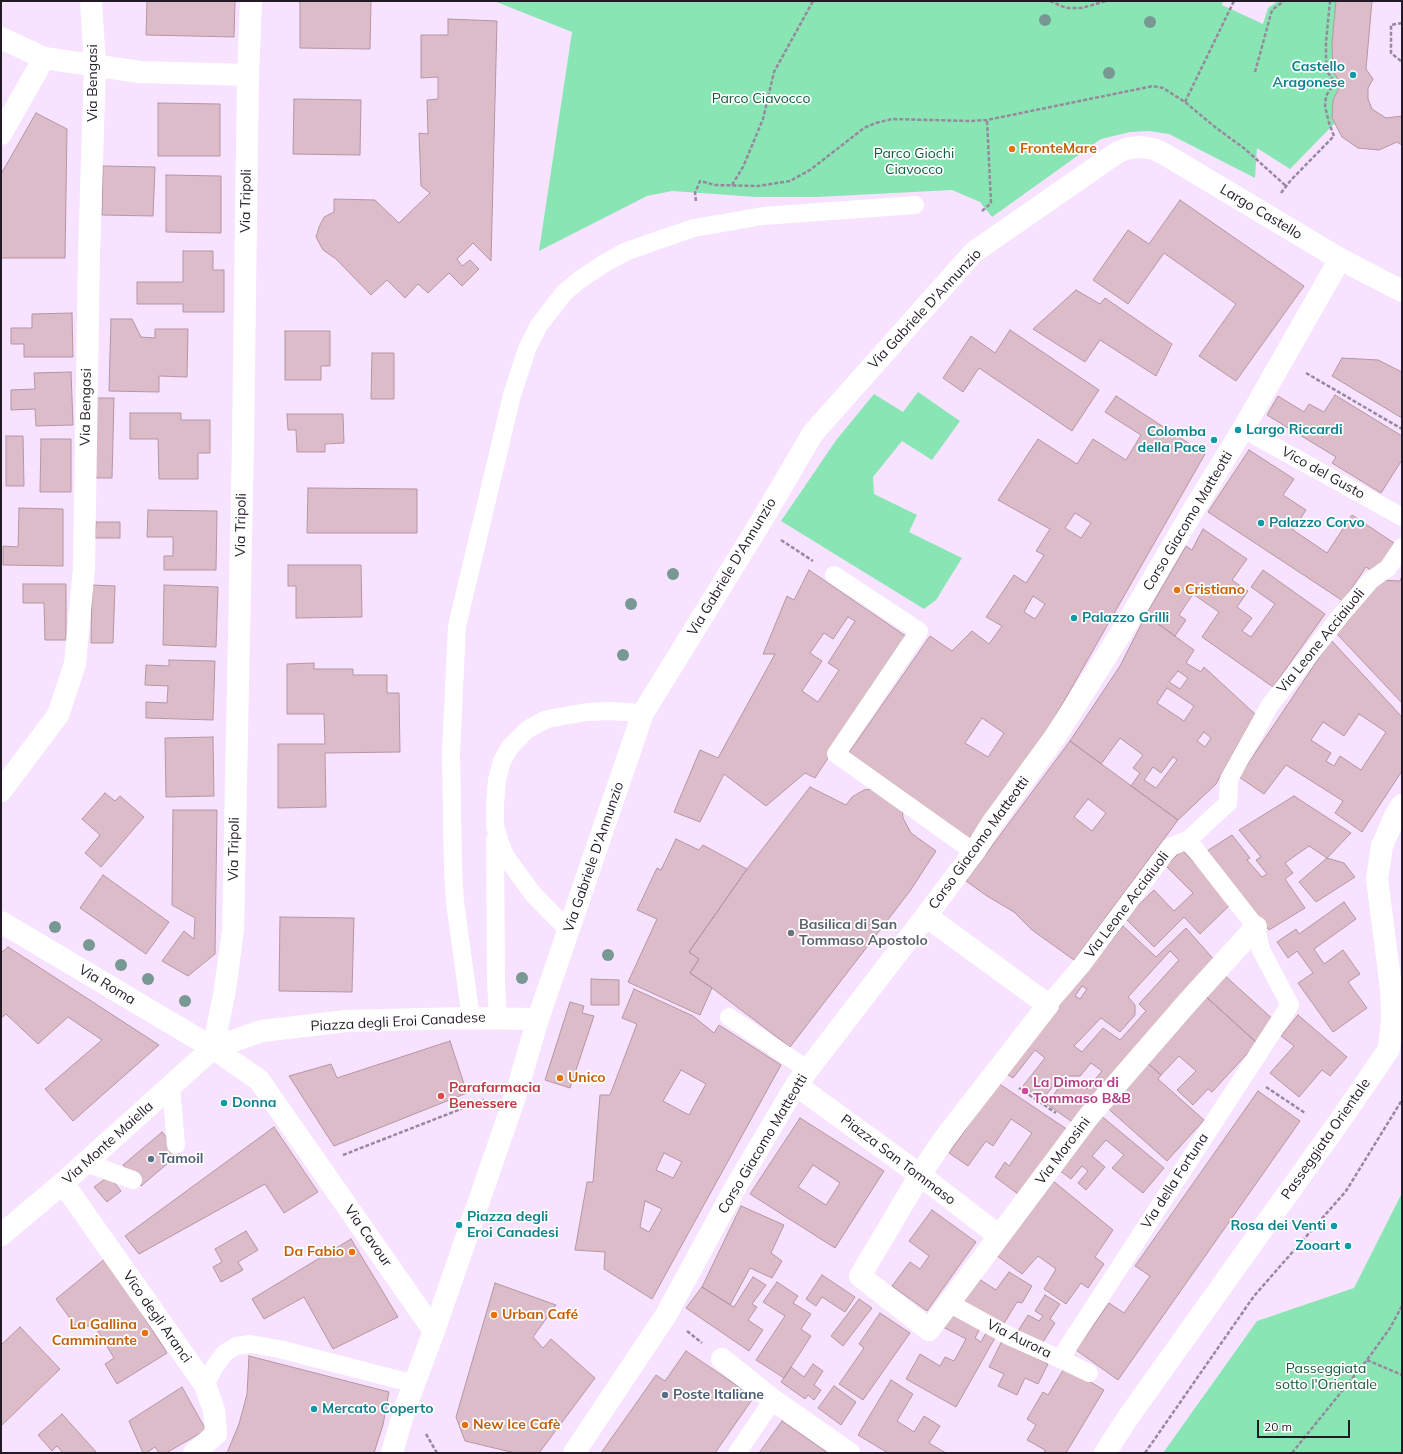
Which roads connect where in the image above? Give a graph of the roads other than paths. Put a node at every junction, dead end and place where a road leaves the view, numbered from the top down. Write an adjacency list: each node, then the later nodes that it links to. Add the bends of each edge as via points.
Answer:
1 (92, 1): 5 (street, Via Bengasi)
2 (251, 1): 6 (street, Via Tripoli)
3 (1, 38): 4 (street)
4 (44, 58): 5 (street); 7 (street)
5 (95, 66): 6 (street, via 140,72); 17 (street, Via Bengasi, via 84,567 75,664 58,715)
6 (248, 75): 31 (street, Via Tripoli, via 233,930 225,990)
7 (1, 134)
8 (1118, 152): 10 (street, Largo Castello, via 1129,148 1154,149); 16 (street, Via Gabriele D'Annunzio, via 974,252 813,433)
9 (915, 205): 28 (lane, via 763,216 701,227 647,244 604,263 578,281 564,293 540,325 527,349 512,395 457,626 451,752 454,903)
10 (1340, 259): 11 (street, Largo Castello); 12 (street, Corso Giacomo Matteotti)
11 (1402, 291)
12 (1243, 429): 13 (lane, Vico del Gusto); 21 (street, Corso Giacomo Matteotti, via 1119,636 1054,737)
13 (1402, 517)
14 (1402, 547): 20 (lane, Via Leone Acciaiuoli, via 1388,568 1371,580 1341,615 1270,705 1229,779 1228,803)
15 (834, 575): 21 (lane, via 919,630 836,754)
16 (643, 713): 19 (lane, via 610,710 587,712 547,719 528,729 510,747 502,761 496,788); 25 (street, Via Gabriele D'Annunzio)
17 (1, 791)
18 (1402, 805): 55 (street, Passeggiata Orientale, via 1382,846 1377,879 1390,988 1392,1018 1389,1050)
19 (496, 826): 25 (lane, via 506,857 533,894); 29 (lane, via 495,938)
20 (1188, 840): 24 (lane); 26 (lane, Via Leone Acciaiuoli, via 1170,847 1081,966)
21 (974, 852): 22 (street, Corso Giacomo Matteotti)
22 (926, 916): 26 (street); 32 (street, Corso Giacomo Matteotti)
23 (3, 926): 31 (street, Via Roma)
24 (1256, 927): 40 (street, Via Morosini, via 1138,1058 1079,1129); 44 (lane, Via della Fortuna, via 1261,950 1290,1005)
25 (569, 931): 30 (street, Via Gabriele D'Annunzio)
26 (1048, 1005): 36 (street, Via Leone Acciaiuoli, via 944,1139)
27 (728, 1017): 32 (lane)
28 (471, 1018): 29 (street, Piazza degli Eroi Canadese); 31 (street, Piazza degli Eroi Canadese, via 346,1021 283,1028 262,1031)
29 (498, 1018): 30 (street, Piazza degli Eroi Canadese)
30 (538, 1019): 43 (street, Via Gabriele D'Annunzio, via 517,1091)
31 (213, 1048): 33 (street, Via Monte Maiella); 43 (street, Via Cavour, via 259,1080)
32 (802, 1077): 36 (street, Piazza San Tommaso); 52 (street, Corso Giacomo Matteotti, via 735,1188 666,1315)
33 (171, 1086): 34 (lane); 35 (street, Via Monte Maiella)
34 (176, 1145)
35 (86, 1163): 37 (lane); 38 (street, Via Monte Maiella)
36 (920, 1175): 40 (street, Piazza San Tommaso); 42 (street, Via Leone Acciaiuoli, via 860,1276)
37 (133, 1180)
38 (63, 1183): 39 (street, Via Monte Maiella); 48 (street, Vico degli Aranci)
39 (1, 1235)
40 (999, 1236): 41 (street, Via Morosini)
41 (949, 1303): 42 (street, Via Morosini); 44 (lane, Via Aurora, via 1009,1336)
42 (929, 1330)
43 (434, 1331): 47 (street)
44 (1060, 1358): 46 (lane, Via Aurora)
45 (722, 1359): 49 (street)
46 (1089, 1373)
47 (415, 1384): 48 (lane, via 250,1344 236,1346 225,1353); 51 (street)
48 (205, 1385): 50 (street, Vico degli Aranci, via 214,1410 216,1434)
49 (773, 1400): 53 (lane); 54 (street)
50 (194, 1453)
51 (392, 1453)
52 (574, 1453)
53 (737, 1453)
54 (849, 1453)
55 (1104, 1453)

